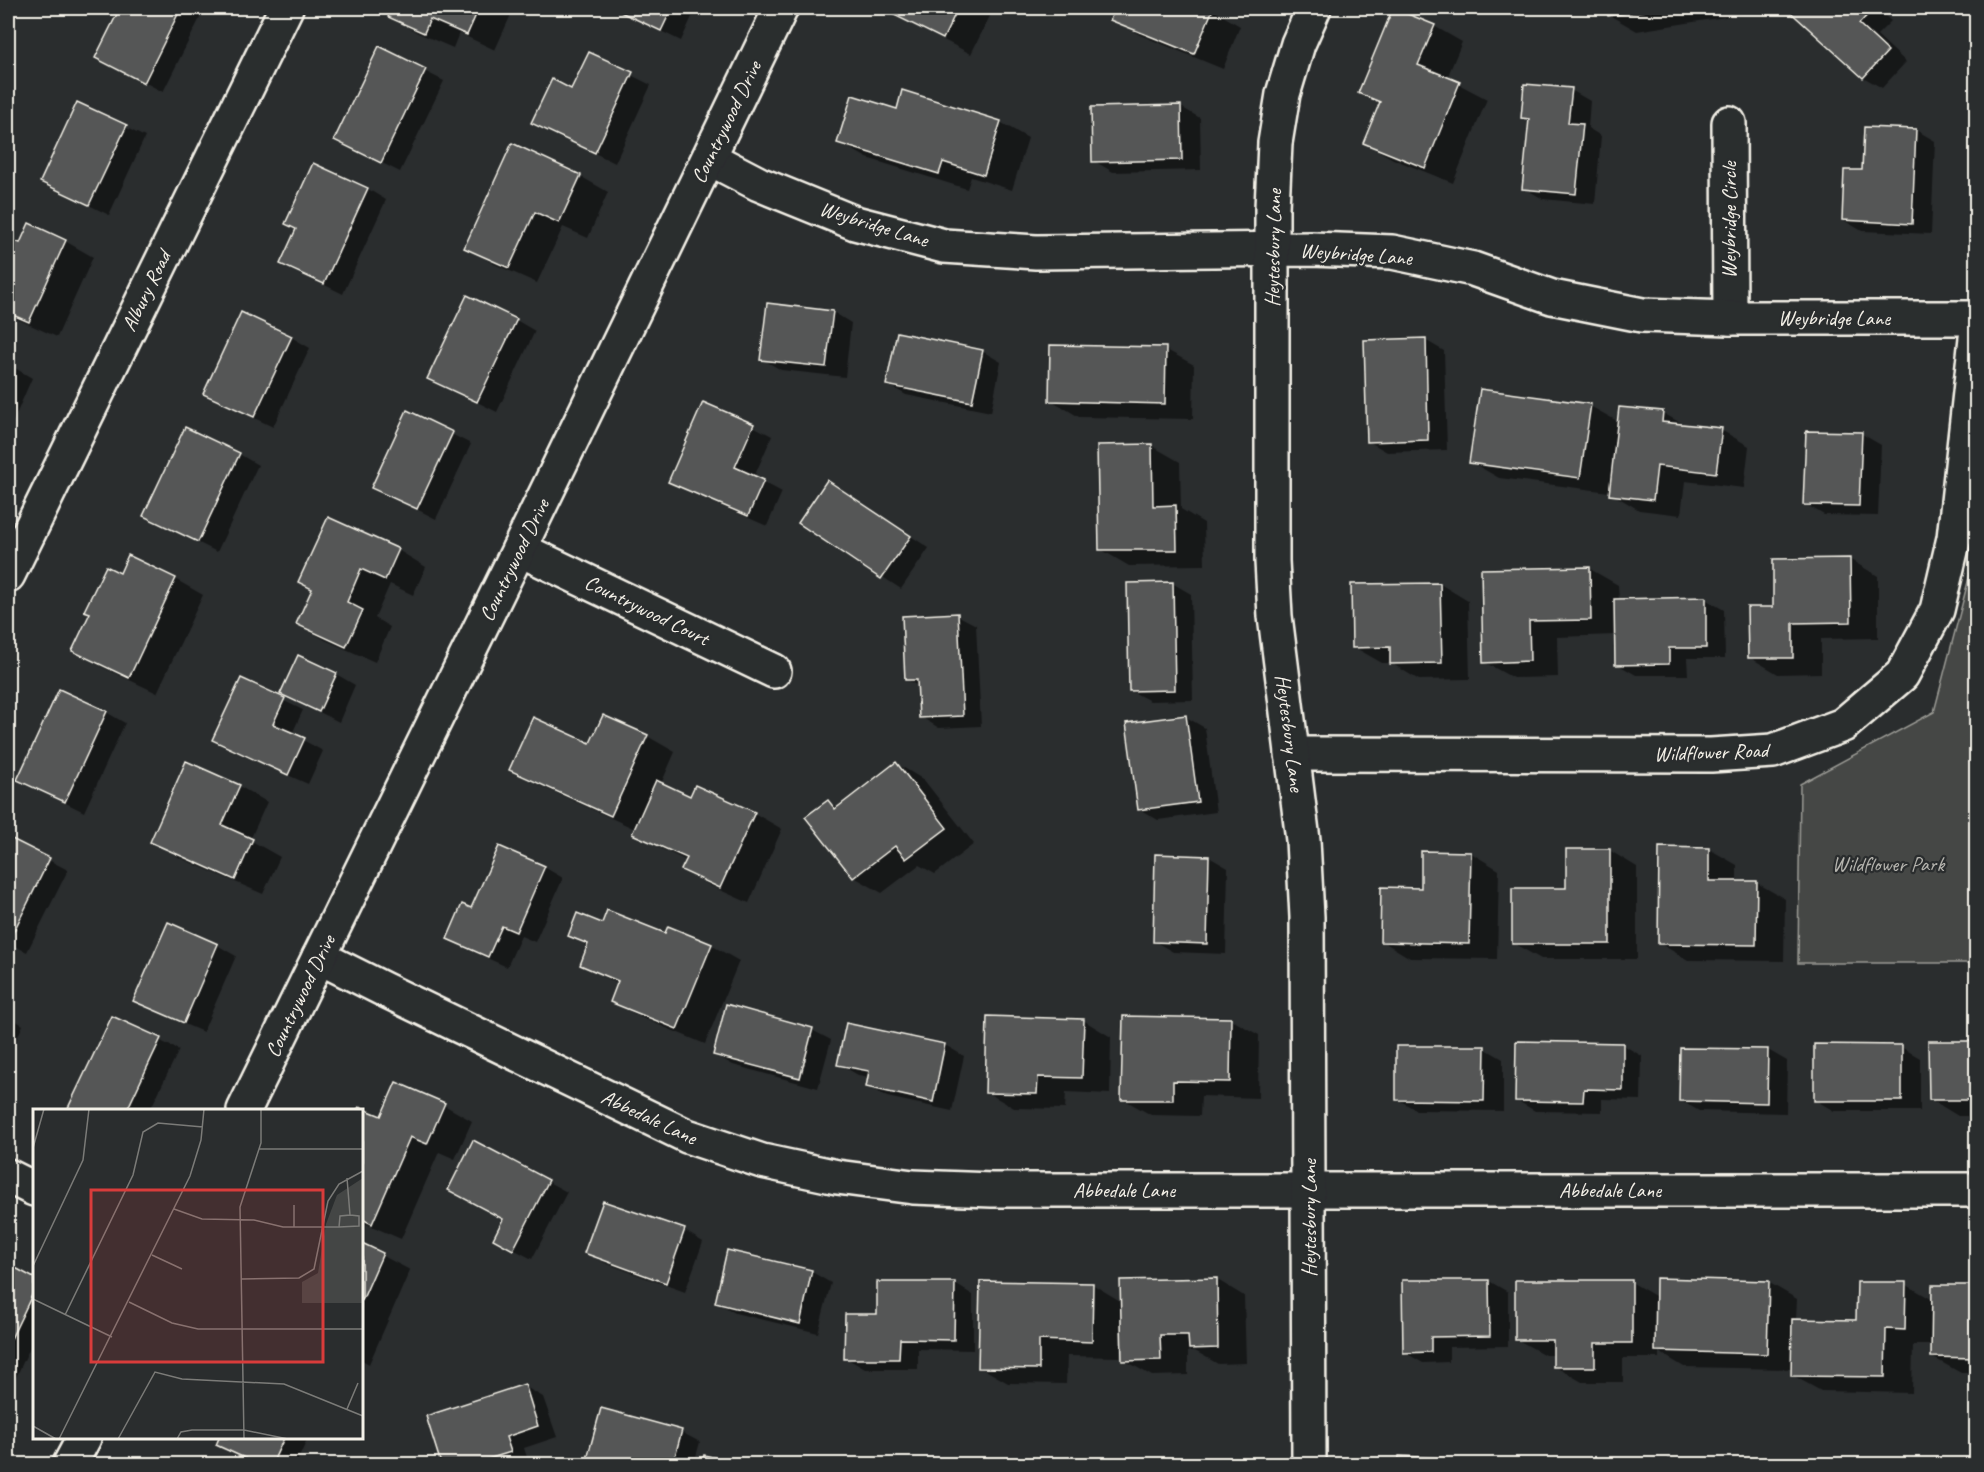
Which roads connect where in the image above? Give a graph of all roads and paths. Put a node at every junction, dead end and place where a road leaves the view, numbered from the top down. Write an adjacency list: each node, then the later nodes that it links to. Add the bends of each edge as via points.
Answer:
1 (286, 8): 11 (street, Albury Road)
2 (781, 8): 5 (street, Countrywood Drive)
3 (1314, 8): 6 (street, Heytesbury Lane, via 1283,94 1275,143)
4 (1729, 123): 7 (street, Weybridge Circle)
5 (709, 158): 6 (street, Weybridge Lane, via 759,184 855,223 944,246 1036,252); 10 (street, Countrywood Drive)
6 (1272, 250): 7 (street, Weybridge Lane, via 1392,252 1473,269 1552,297 1642,315); 13 (street, Heytesbury Lane, via 1272,561)
7 (1730, 318): 8 (street, Weybridge Lane)
8 (1977, 318)
9 (1977, 338): 13 (street, Wildflower Road, via 1954,538 1937,610 1902,675 1844,725 1773,751 1711,755)
10 (519, 549): 12 (street, Countrywood Court); 14 (street, Countrywood Drive)
11 (8, 575)
12 (774, 671)
13 (1292, 754): 18 (street, Heytesbury Lane, via 1303,840 1307,916)
14 (319, 957): 15 (street, Countrywood Drive); 18 (street, Abbedale Lane, via 687,1136 762,1161 837,1178 913,1187)
15 (244, 1109)
16 (8, 1176): 17 (street)
17 (33, 1188)
18 (1308, 1189): 19 (street, Abbedale Lane); 22 (street, Heytesbury Lane)
19 (1977, 1190)
20 (83, 1439): 21 (street)
21 (70, 1464)
22 (1309, 1464)

